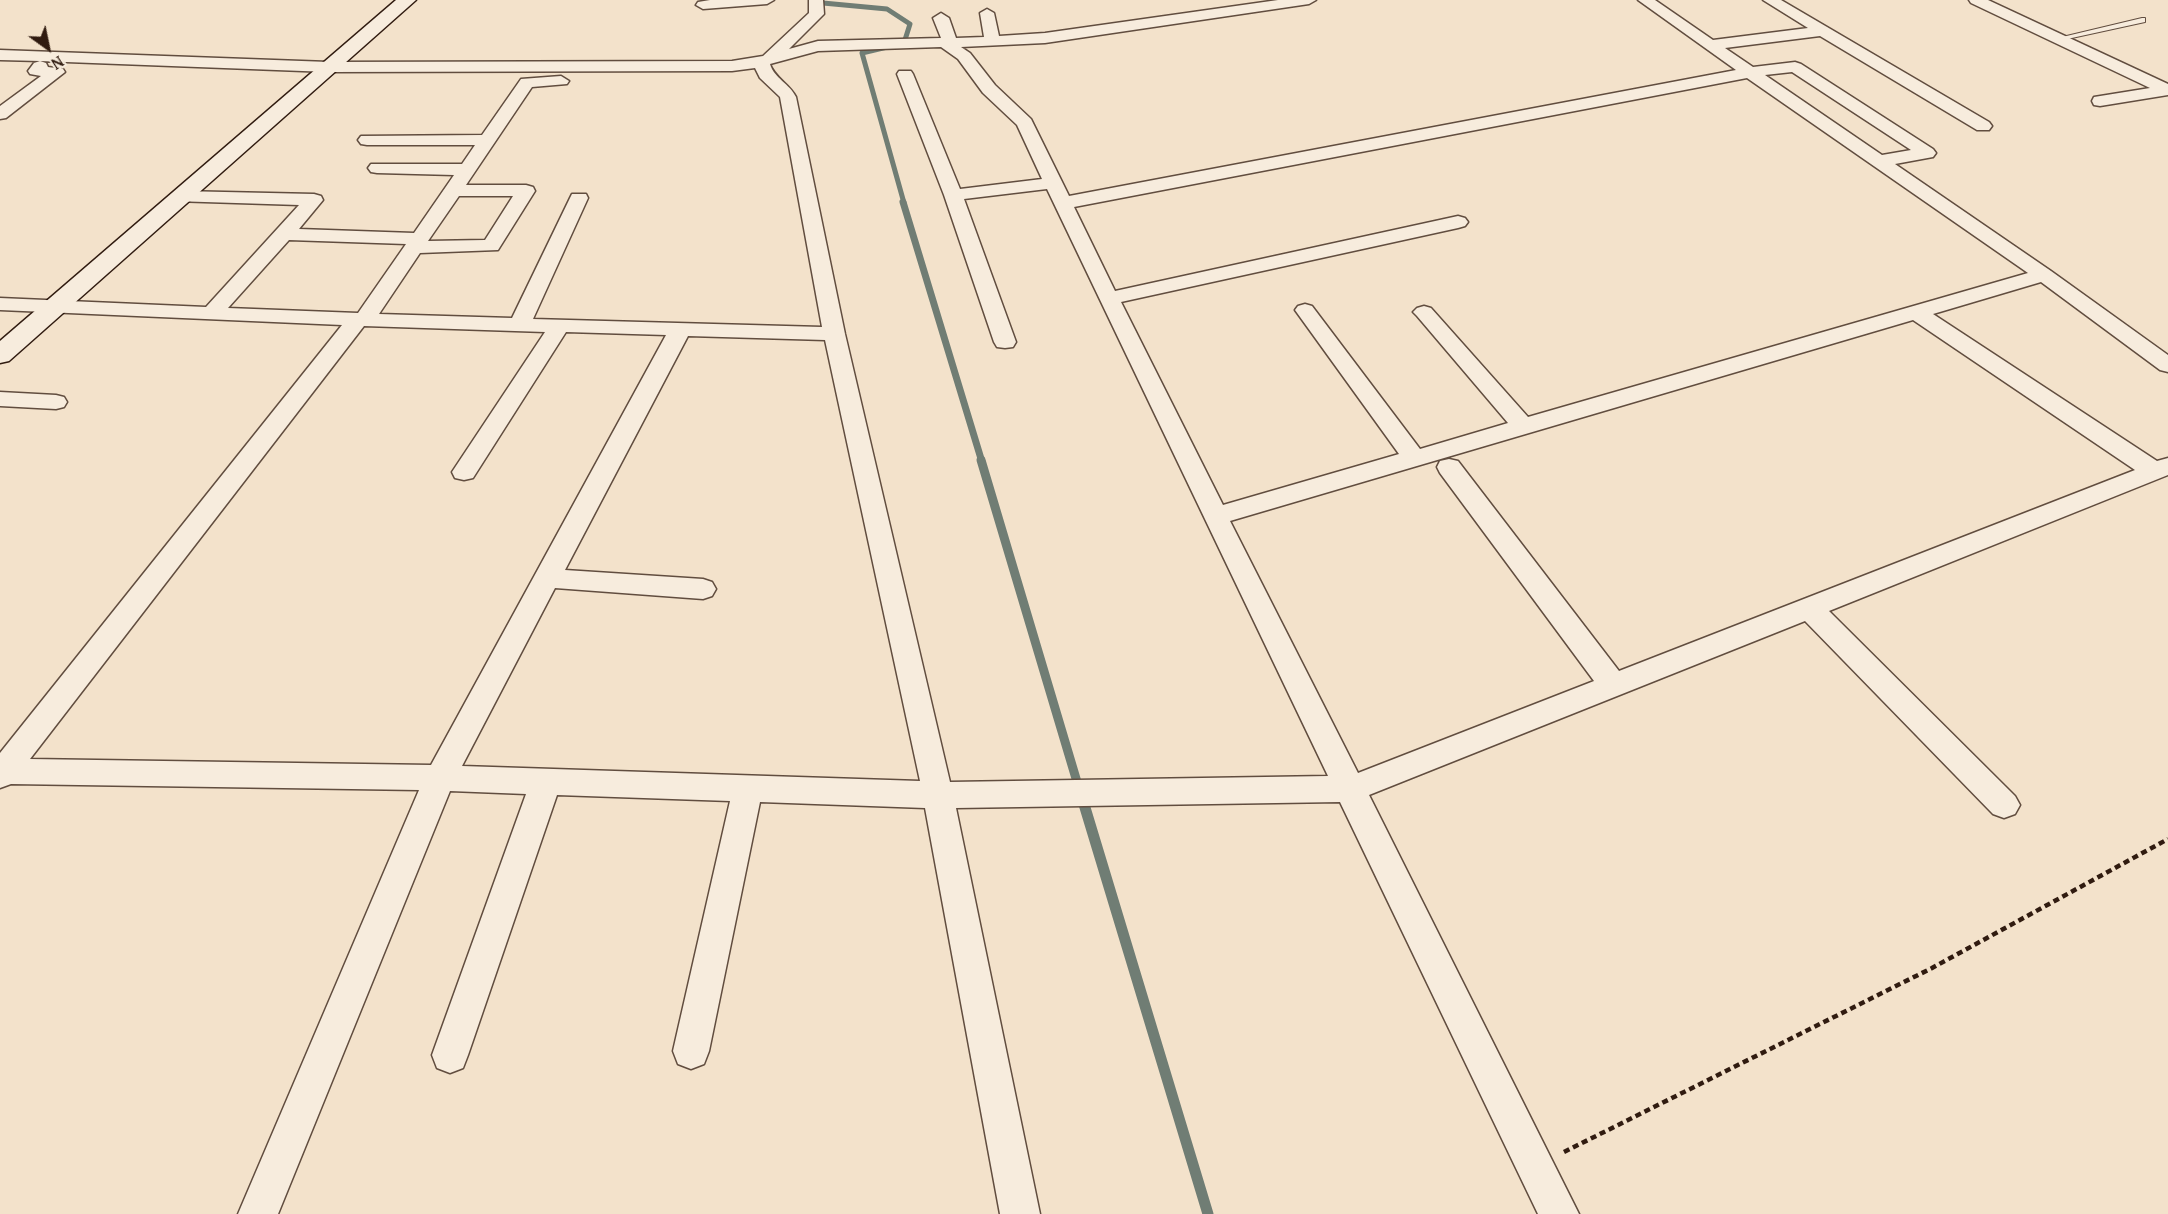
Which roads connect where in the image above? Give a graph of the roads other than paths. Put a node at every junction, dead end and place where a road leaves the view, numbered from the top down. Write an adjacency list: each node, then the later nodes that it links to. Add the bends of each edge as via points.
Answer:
1 (407, 0): 23 (street)
2 (766, 0): 8 (street)
3 (816, 0): 13 (street, via 817,14)
4 (1309, 0): 15 (street, via 1061,36)
5 (1645, 0): 17 (street)
6 (1770, 0): 12 (street)
7 (1985, 1): 14 (street)
8 (703, 5)
9 (987, 13): 15 (street)
10 (941, 18): 16 (street)
11 (2142, 20): 14 (lane)
12 (1823, 31): 17 (street); 29 (street)
13 (791, 38): 18 (street); 21 (street)
14 (2058, 39): 26 (street)
15 (992, 41): 16 (street)
16 (947, 42): 18 (street); 35 (street, via 1025,123)
17 (1711, 45): 24 (street)
18 (818, 46): 21 (street)
19 (0, 55): 20 (street)
20 (44, 58): 23 (street); 28 (street, via 36,71 57,72)
21 (765, 60): 22 (street, via 732,66); 56 (street, via 766,77 784,89 788,97)
22 (579, 65): 23 (street); 31 (street, via 569,81 527,82)
23 (329, 67): 38 (street)
24 (1751, 72): 32 (street); 32 (street, via 1795,67 1927,153); 40 (street)
25 (905, 74): 37 (street)
26 (2168, 90): 27 (street)
27 (2100, 100)
28 (0, 114)
29 (1983, 126)
30 (367, 140): 31 (street)
31 (488, 140): 34 (street)
32 (1879, 161): 44 (street)
33 (377, 168): 34 (street)
34 (467, 170): 36 (street)
35 (1055, 183): 37 (street); 40 (street)
36 (453, 190): 43 (street); 43 (street, via 526,191 491,246)
37 (953, 195): 57 (street)
38 (180, 197): 42 (street, via 314,200); 47 (street)
39 (579, 198): 53 (street)
40 (1064, 203): 45 (street)
41 (1458, 222): 45 (street)
42 (284, 234): 43 (street); 51 (street)
43 (417, 243): 52 (street)
44 (2044, 275): 50 (street); 59 (street)
45 (1108, 299): 67 (street)
46 (0, 303): 47 (street)
47 (56, 306): 51 (street); 58 (street)
48 (1305, 310): 63 (street)
49 (1424, 312): 62 (street)
50 (1916, 312): 62 (street); 65 (street)
51 (212, 313): 52 (street)
52 (360, 320): 53 (street); 72 (street)
53 (519, 325): 54 (street)
54 (559, 327): 55 (street); 66 (street)
55 (680, 330): 56 (street); 68 (street)
56 (834, 334): 77 (street)
57 (1005, 342)
58 (0, 355)
59 (2168, 365)
60 (0, 399): 61 (street)
61 (56, 402)
62 (1524, 427): 63 (street)
63 (1415, 459): 67 (street)
64 (1449, 467): 71 (street)
65 (2161, 468): 70 (street)
66 (464, 472)
67 (1216, 516): 76 (street)
68 (547, 578): 69 (street); 73 (street)
69 (703, 589)
70 (1809, 608): 71 (street); 78 (street)
71 (1613, 685): 76 (street)
72 (1, 772): 73 (street)
73 (440, 778): 74 (street); 81 (street)
74 (546, 782): 75 (street); 80 (street)
75 (747, 788): 77 (street); 79 (street)
76 (1351, 789): 77 (street); 83 (street)
77 (938, 795): 82 (street)
78 (2004, 805)
79 (691, 1051)
80 (450, 1055)
81 (258, 1214)
82 (1020, 1214)
83 (1559, 1214)

